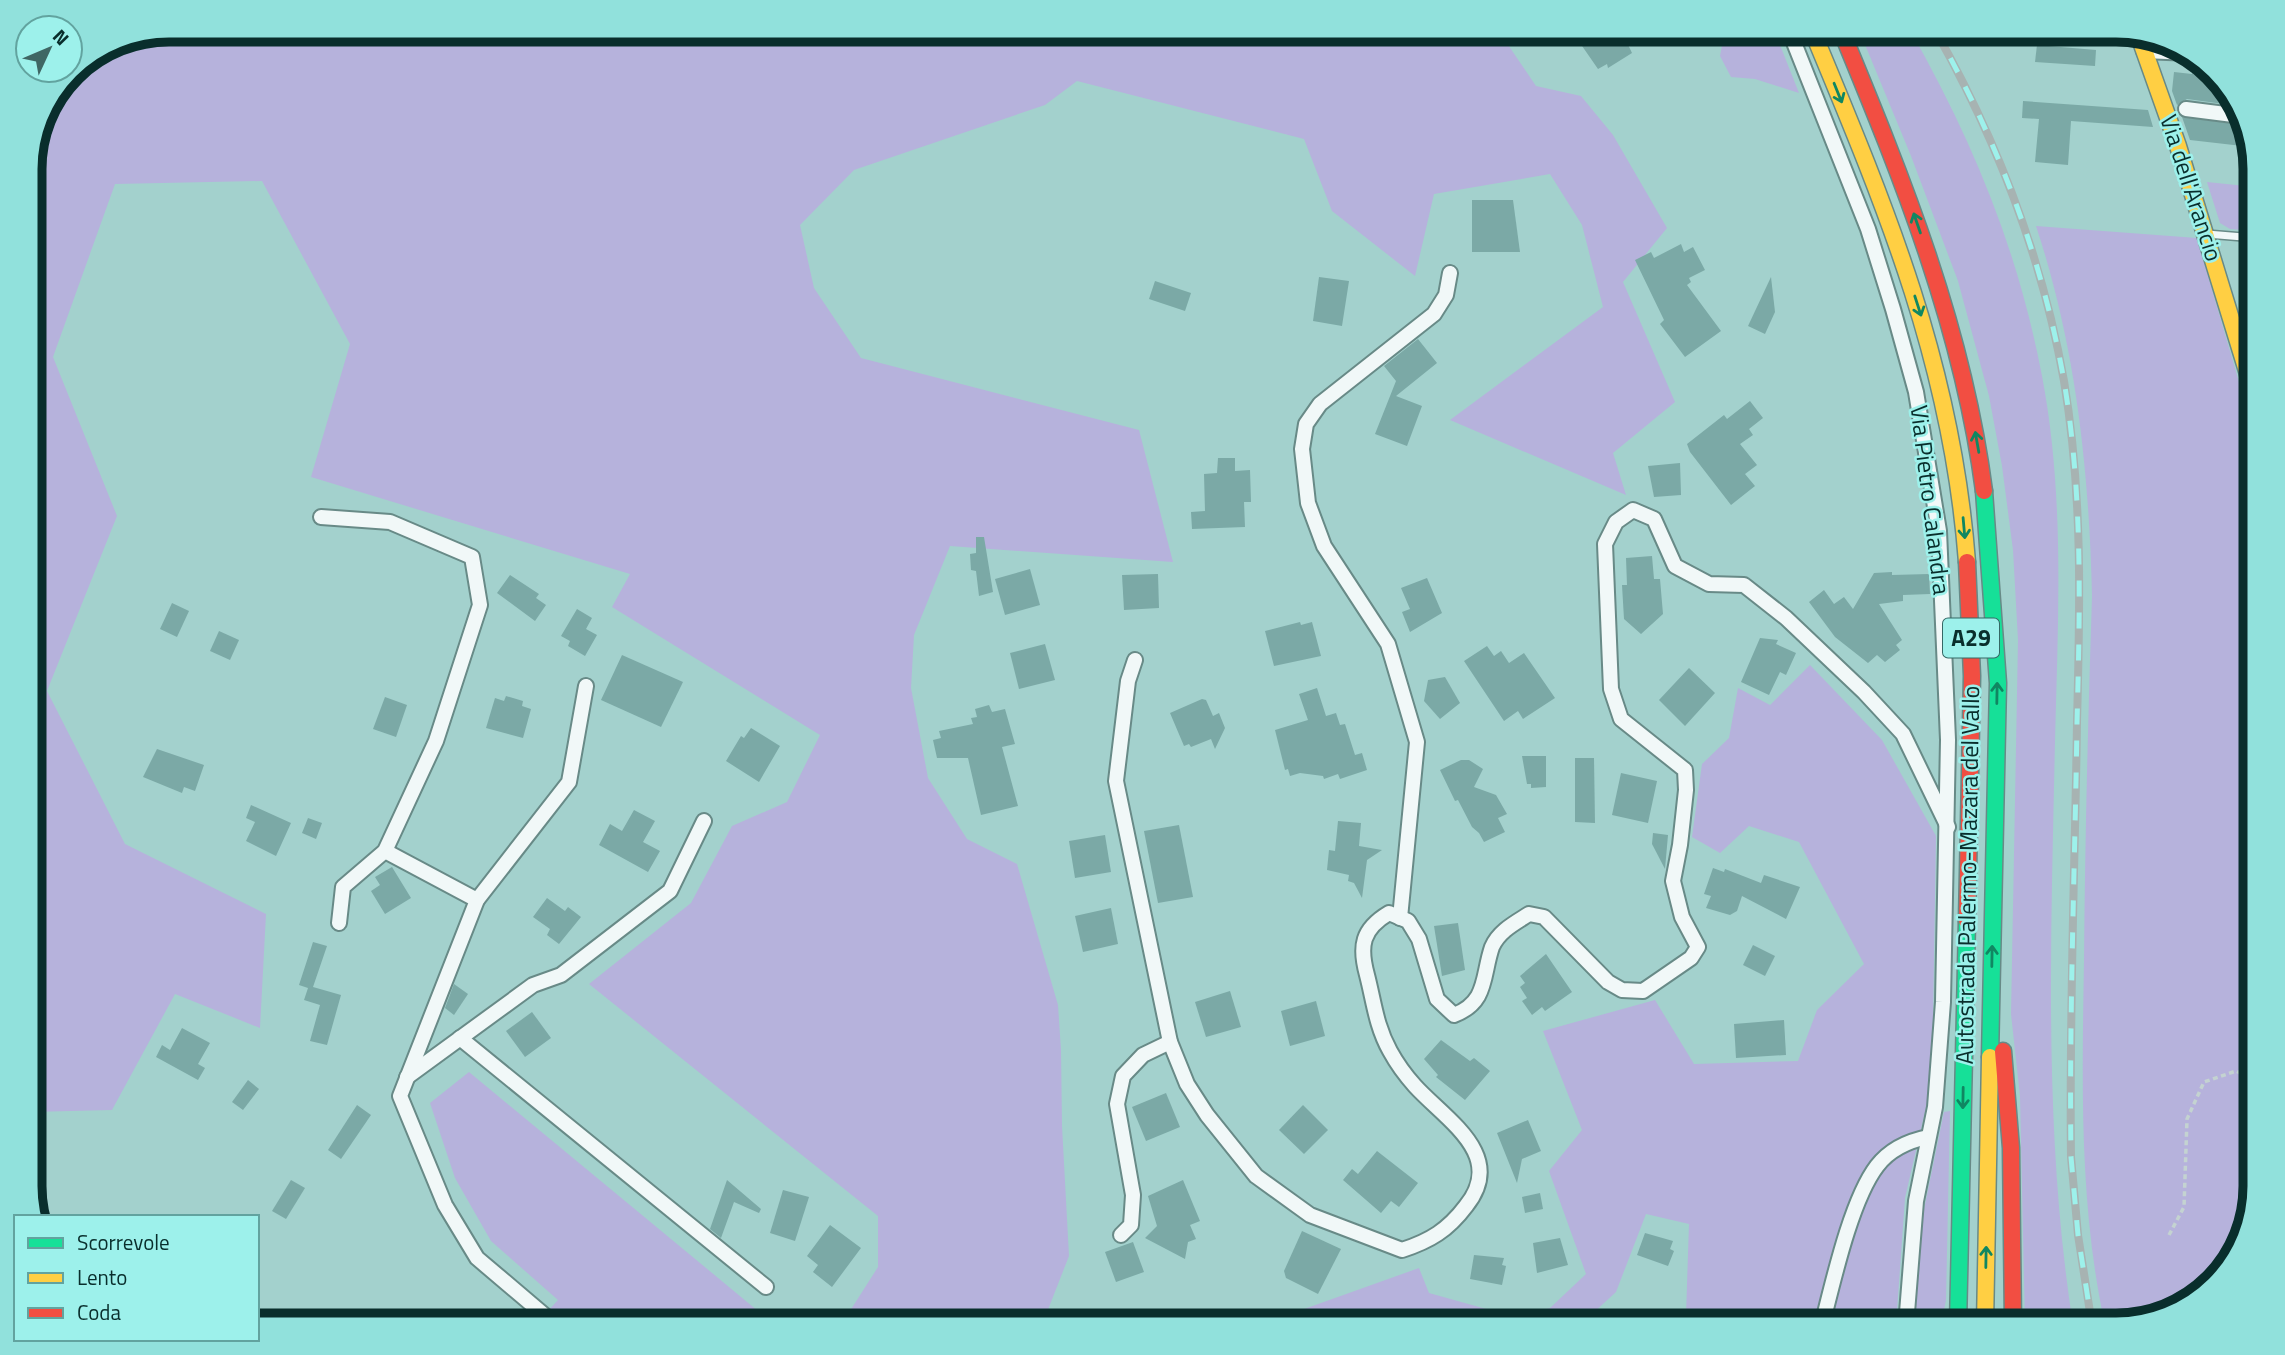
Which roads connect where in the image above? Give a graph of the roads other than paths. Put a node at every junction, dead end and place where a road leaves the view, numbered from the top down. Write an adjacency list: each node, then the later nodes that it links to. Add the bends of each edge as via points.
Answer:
1 (1794, 42): 15 (street, Via Pietro Calandra, via 1868,229 1916,392 1939,531)
2 (1817, 42): 26 (main road, Autostrada Palermo-Mazara del Vallo / A29, one-way to 26, via 1922,317 1945,400 1963,515 1972,676)
3 (1846, 42): 20 (main road, Autostrada Palermo-Mazara del Vallo / A29, one-way to 3, via 1998,683 1995,598 1979,456 1963,374 1930,260)
4 (2142, 45): 7 (main road, Via dell'Arancio)
5 (2186, 109): 6 (street)
6 (2231, 115)
7 (2206, 234): 8 (lane); 10 (main road, Via dell'Arancio)
8 (2243, 236)
9 (1450, 273): 18 (street, via 1446,295 1434,314 1320,404 1306,424 1301,449 1308,503 1324,546 1388,644 1417,742)
10 (2243, 349)
11 (321, 517): 16 (street, via 390,522 472,557 480,605 436,741)
12 (1135, 660): 22 (street, via 1126,692 1116,781)
13 (586, 685): 17 (street, via 569,782)
14 (704, 821): 21 (street, via 670,891 561,975 533,985)
15 (1948, 827): 18 (street, via 1902,734 1864,692 1744,585 1709,584 1675,566 1654,519 1633,510 1616,522 1605,544 1611,689 1621,719 1685,770 1673,881 1682,917 1698,947 1691,958 1643,991 1622,990 1608,982 1544,917 1528,914 1506,928 1492,947 1481,995 1466,1011 1454,1015 1437,999 1419,939); 24 (street, Via Pietro Calandra, via 1940,1072)
16 (385, 851): 17 (street); 19 (street, via 343,887)
17 (477, 900): 23 (street)
18 (1400, 918): 22 (street, via 1389,913 1373,922 1361,951 1373,1015 1390,1052 1414,1085 1451,1118 1480,1163 1481,1181 1469,1203 1431,1240 1402,1251 1377,1242 1310,1215 1256,1176 1207,1115)
19 (339, 923)
20 (1991, 983): 33 (main road, Autostrada Palermo-Mazara del Vallo / A29, one-way to 20); 34 (main road, via 2009,1097)
21 (460, 1038): 23 (street); 27 (street)
22 (1170, 1042): 25 (street, via 1143,1055 1123,1076 1117,1104 1133,1195 1131,1225)
23 (406, 1077): 28 (street, via 400,1096 445,1205 477,1258)
24 (1928, 1137): 29 (street, via 1898,1147 1870,1177); 30 (street, Via Pietro Calandra, via 1916,1200)
25 (1121, 1235)
26 (1959, 1272): 31 (main road); 32 (main road, Autostrada Palermo-Mazara del Vallo / A29)
27 (766, 1287)
28 (542, 1313)
29 (1826, 1313)
30 (1907, 1313)
31 (1953, 1313)
32 (1958, 1313)
33 (1985, 1313)
34 (2013, 1313)

